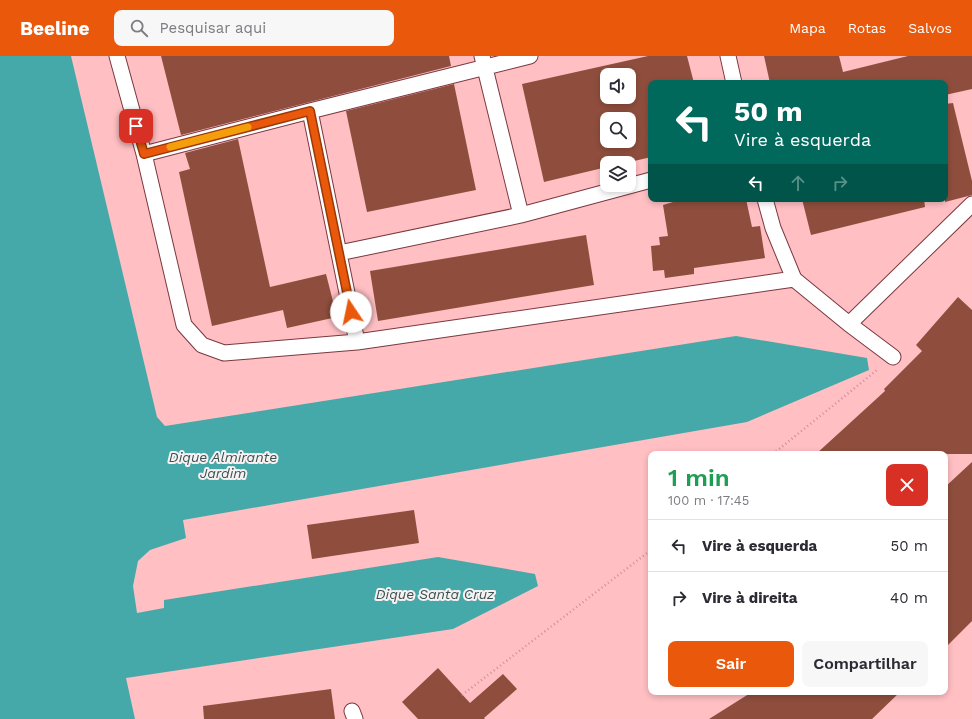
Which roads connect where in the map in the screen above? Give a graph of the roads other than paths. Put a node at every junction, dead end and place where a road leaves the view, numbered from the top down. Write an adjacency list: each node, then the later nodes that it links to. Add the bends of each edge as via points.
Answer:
1 (117, 56): 7 (lane)
2 (530, 56): 4 (lane)
3 (728, 56): 5 (lane)
4 (484, 62): 6 (lane); 11 (lane)
5 (733, 80)
6 (310, 111): 7 (lane); 12 (lane)
7 (144, 154): 15 (lane, via 184,325 202,345 224,354)
8 (648, 181): 11 (lane)
9 (766, 202): 13 (lane, via 773,228)
10 (972, 204): 14 (lane)
11 (521, 216): 12 (lane)
12 (340, 252): 15 (lane)
13 (794, 279): 14 (lane); 15 (lane)
14 (849, 324): 16 (lane)
15 (357, 342)
16 (893, 357)

